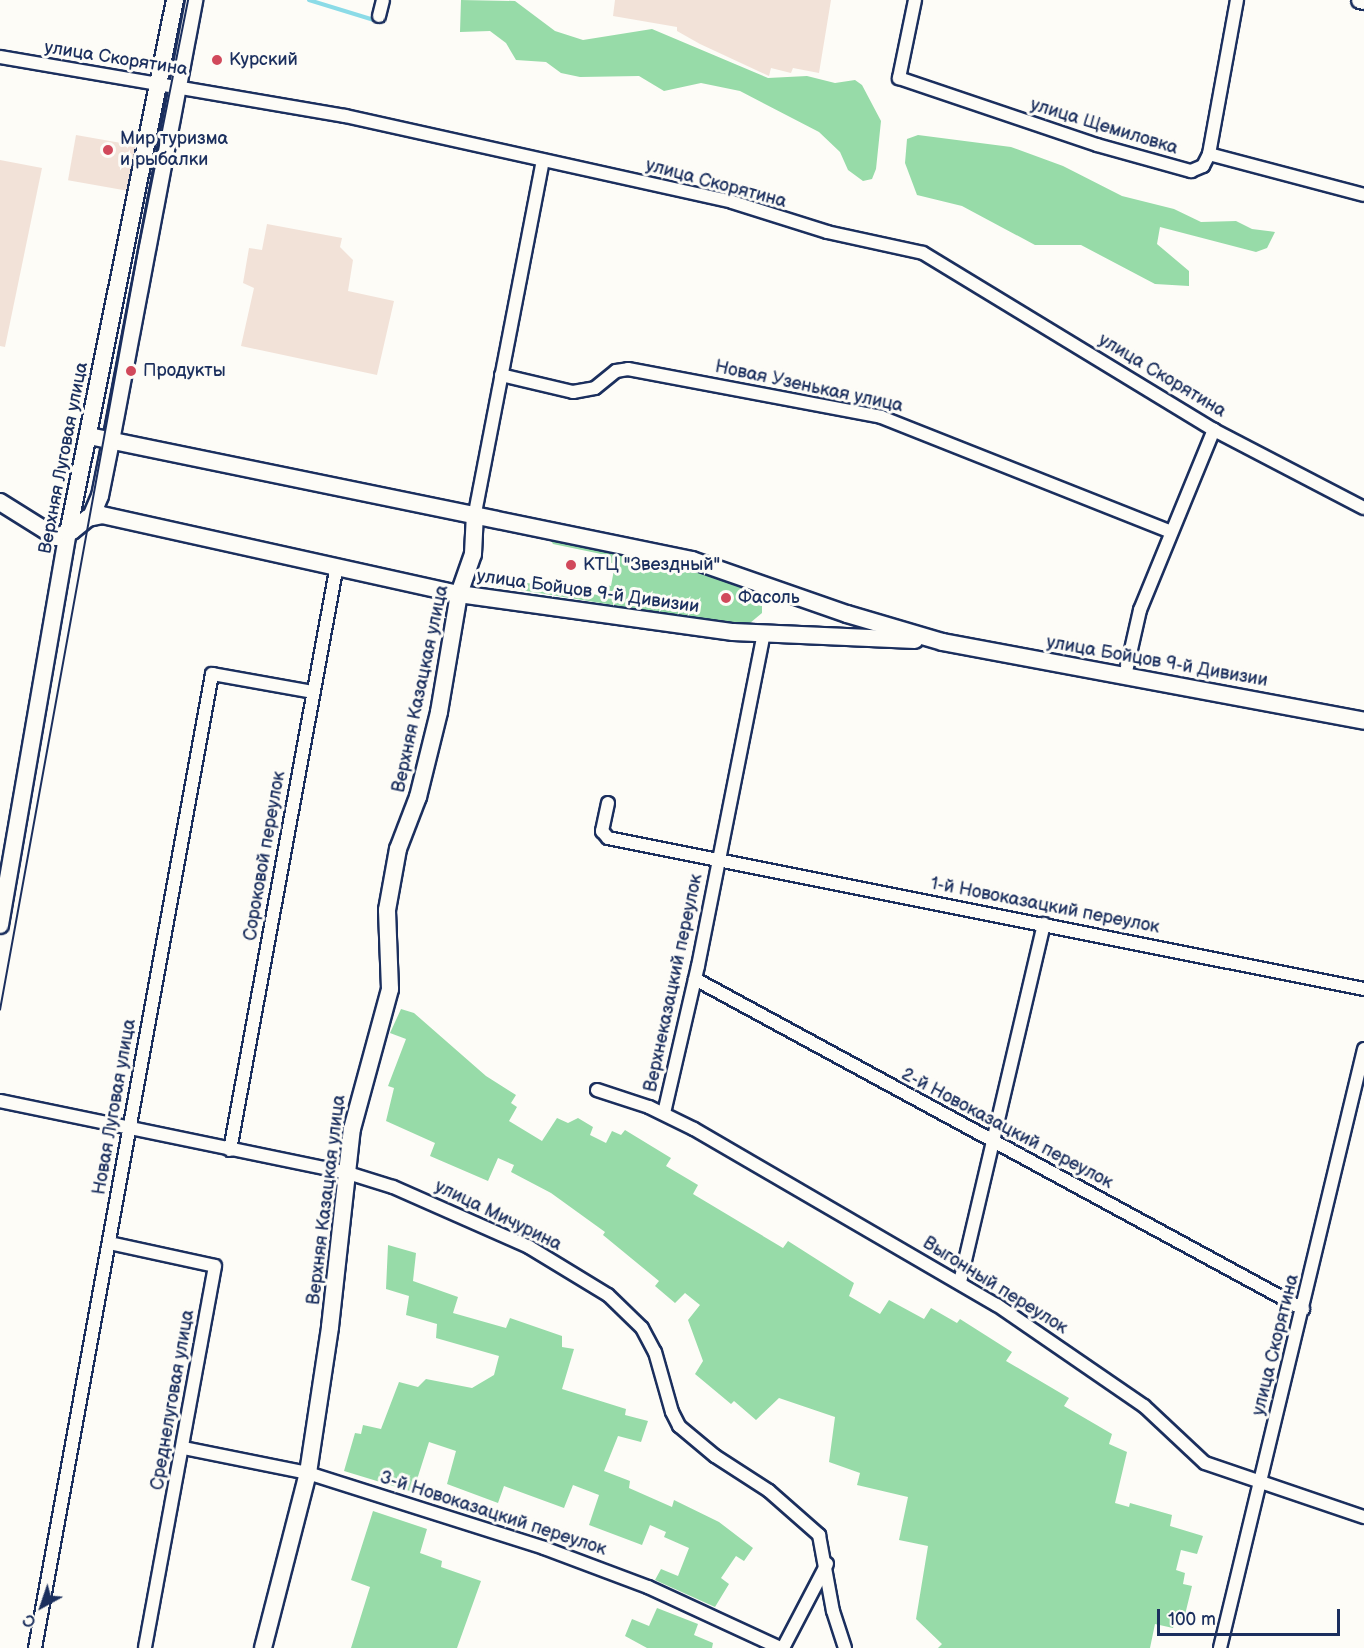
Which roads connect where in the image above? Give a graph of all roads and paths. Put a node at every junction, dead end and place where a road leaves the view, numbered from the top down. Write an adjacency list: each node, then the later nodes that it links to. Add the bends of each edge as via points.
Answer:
1 (175, 0): 9 (street, Верхняя Луговая улица)
2 (194, 0): 8 (street)
3 (383, 0): 6 (street)
4 (915, 0): 10 (street, улица Щемиловка, via 899,78 1185,171 1203,166)
5 (1237, 0): 10 (street)
6 (379, 16)
7 (0, 57): 9 (street, улица Скорятина)
8 (177, 86): 9 (street, улица Скорятина); 11 (street, улица Скорятина, via 313,110); 15 (street)
9 (156, 87): 16 (street, Верхняя Луговая улица)
10 (1209, 154): 12 (street)
11 (543, 160): 13 (street, Верхняя Казацкая улица); 14 (street, улица Скорятина, via 732,202 827,232 922,253)
12 (1364, 195)
13 (501, 375): 20 (street, Верхняя Казацкая улица); 23 (street, Новая Узенькая улица, via 573,392 595,388 616,371 628,369 881,417)
14 (1214, 430): 19 (street, улица Скорятина); 23 (street)
15 (111, 441): 16 (street, улица Бойцов 9-й Дивизии); 17 (street); 20 (street, улица Бойцов 9-й Дивизии)
16 (87, 442): 17 (street, via 89,472); 24 (street, Верхняя Луговая улица)
17 (100, 496): 21 (street); 22 (street, via 121,515)
18 (0, 502): 24 (street, via 48,535)
19 (1364, 508)
20 (475, 513): 26 (street, Верхняя Казацкая улица, via 473,554); 28 (street, улица Бойцов 9-й Дивизии, via 692,560)
21 (91, 517): 22 (street, улица Бойцов 9-й Дивизии, via 102,515); 24 (street)
22 (146, 525): 25 (street, улица Бойцов 9-й Дивизии)
23 (1171, 532): 29 (street, via 1140,610)
24 (68, 533): 35 (street, Верхняя Луговая улица)
25 (336, 570): 26 (street, улица Бойцов 9-й Дивизии); 30 (street, Сороковой переулок)
26 (459, 594): 27 (street, улица Бойцов 9-й Дивизии); 45 (street, Верхняя Казацкая улица, via 439,712 418,797 398,849 387,910 390,989 359,1096)
27 (764, 634): 28 (street, улица Бойцов 9-й Дивизии); 33 (street, Верхнеказацкий переулок)
28 (943, 642): 29 (street, улица Бойцов 9-й Дивизии)
29 (1125, 676): 31 (street, улица Бойцов 9-й Дивизии)
30 (314, 692): 42 (street, Новая Луговая улица, via 213,674); 44 (street, Сороковой переулок)
31 (1364, 721)
32 (608, 803): 33 (street, Верхнеказацкий переулок, via 602,831 608,838)
33 (719, 860): 34 (street, 1-й Новоказацкий переулок); 36 (street, Верхнеказацкий переулок)
34 (1044, 924): 37 (street, 1-й Новоказацкий переулок); 43 (street)
35 (0, 925)
36 (695, 979): 41 (street, Верхнеказацкий переулок); 43 (street, 2-й Новоказацкий переулок)
37 (1364, 989)
38 (1364, 1049): 48 (street, улица Скорятина)
39 (597, 1090): 41 (street, Выгонный переулок)
40 (0, 1101): 42 (street, улица Мичурина)
41 (664, 1113): 47 (street, Выгонный переулок)
42 (130, 1126): 44 (street, улица Мичурина); 46 (street, Новая Луговая улица)
43 (995, 1143): 47 (street); 48 (street, 2-й Новоказацкий переулок)
44 (230, 1150): 45 (street, улица Мичурина)
45 (348, 1173): 50 (street, Верхняя Казацкая улица); 53 (street, улица Мичурина, via 438,1205 529,1247 608,1295 642,1328 655,1352 679,1426 811,1524 824,1546)
46 (109, 1243): 49 (street, Среднелуговая улица, via 215,1266); 54 (street, Новая Луговая улица)
47 (960, 1282): 51 (street, Выгонный переулок, via 1144,1406 1205,1463)
48 (1303, 1309): 51 (street, улица Скорятина)
49 (184, 1448): 50 (street, 3-й Новоказацкий переулок); 55 (street, Среднелуговая улица)
50 (308, 1473): 56 (street, Верхняя Казацкая улица); 57 (street, 3-й Новоказацкий переулок, via 594,1566)
51 (1260, 1484): 52 (street, Выгонный переулок); 59 (street, улица Скорятина)
52 (1364, 1517)
53 (827, 1564): 57 (street); 58 (street, улица Мичурина, via 833,1611)
54 (35, 1648)
55 (145, 1648)
56 (263, 1648)
57 (782, 1648)
58 (845, 1648)
59 (1220, 1648)

